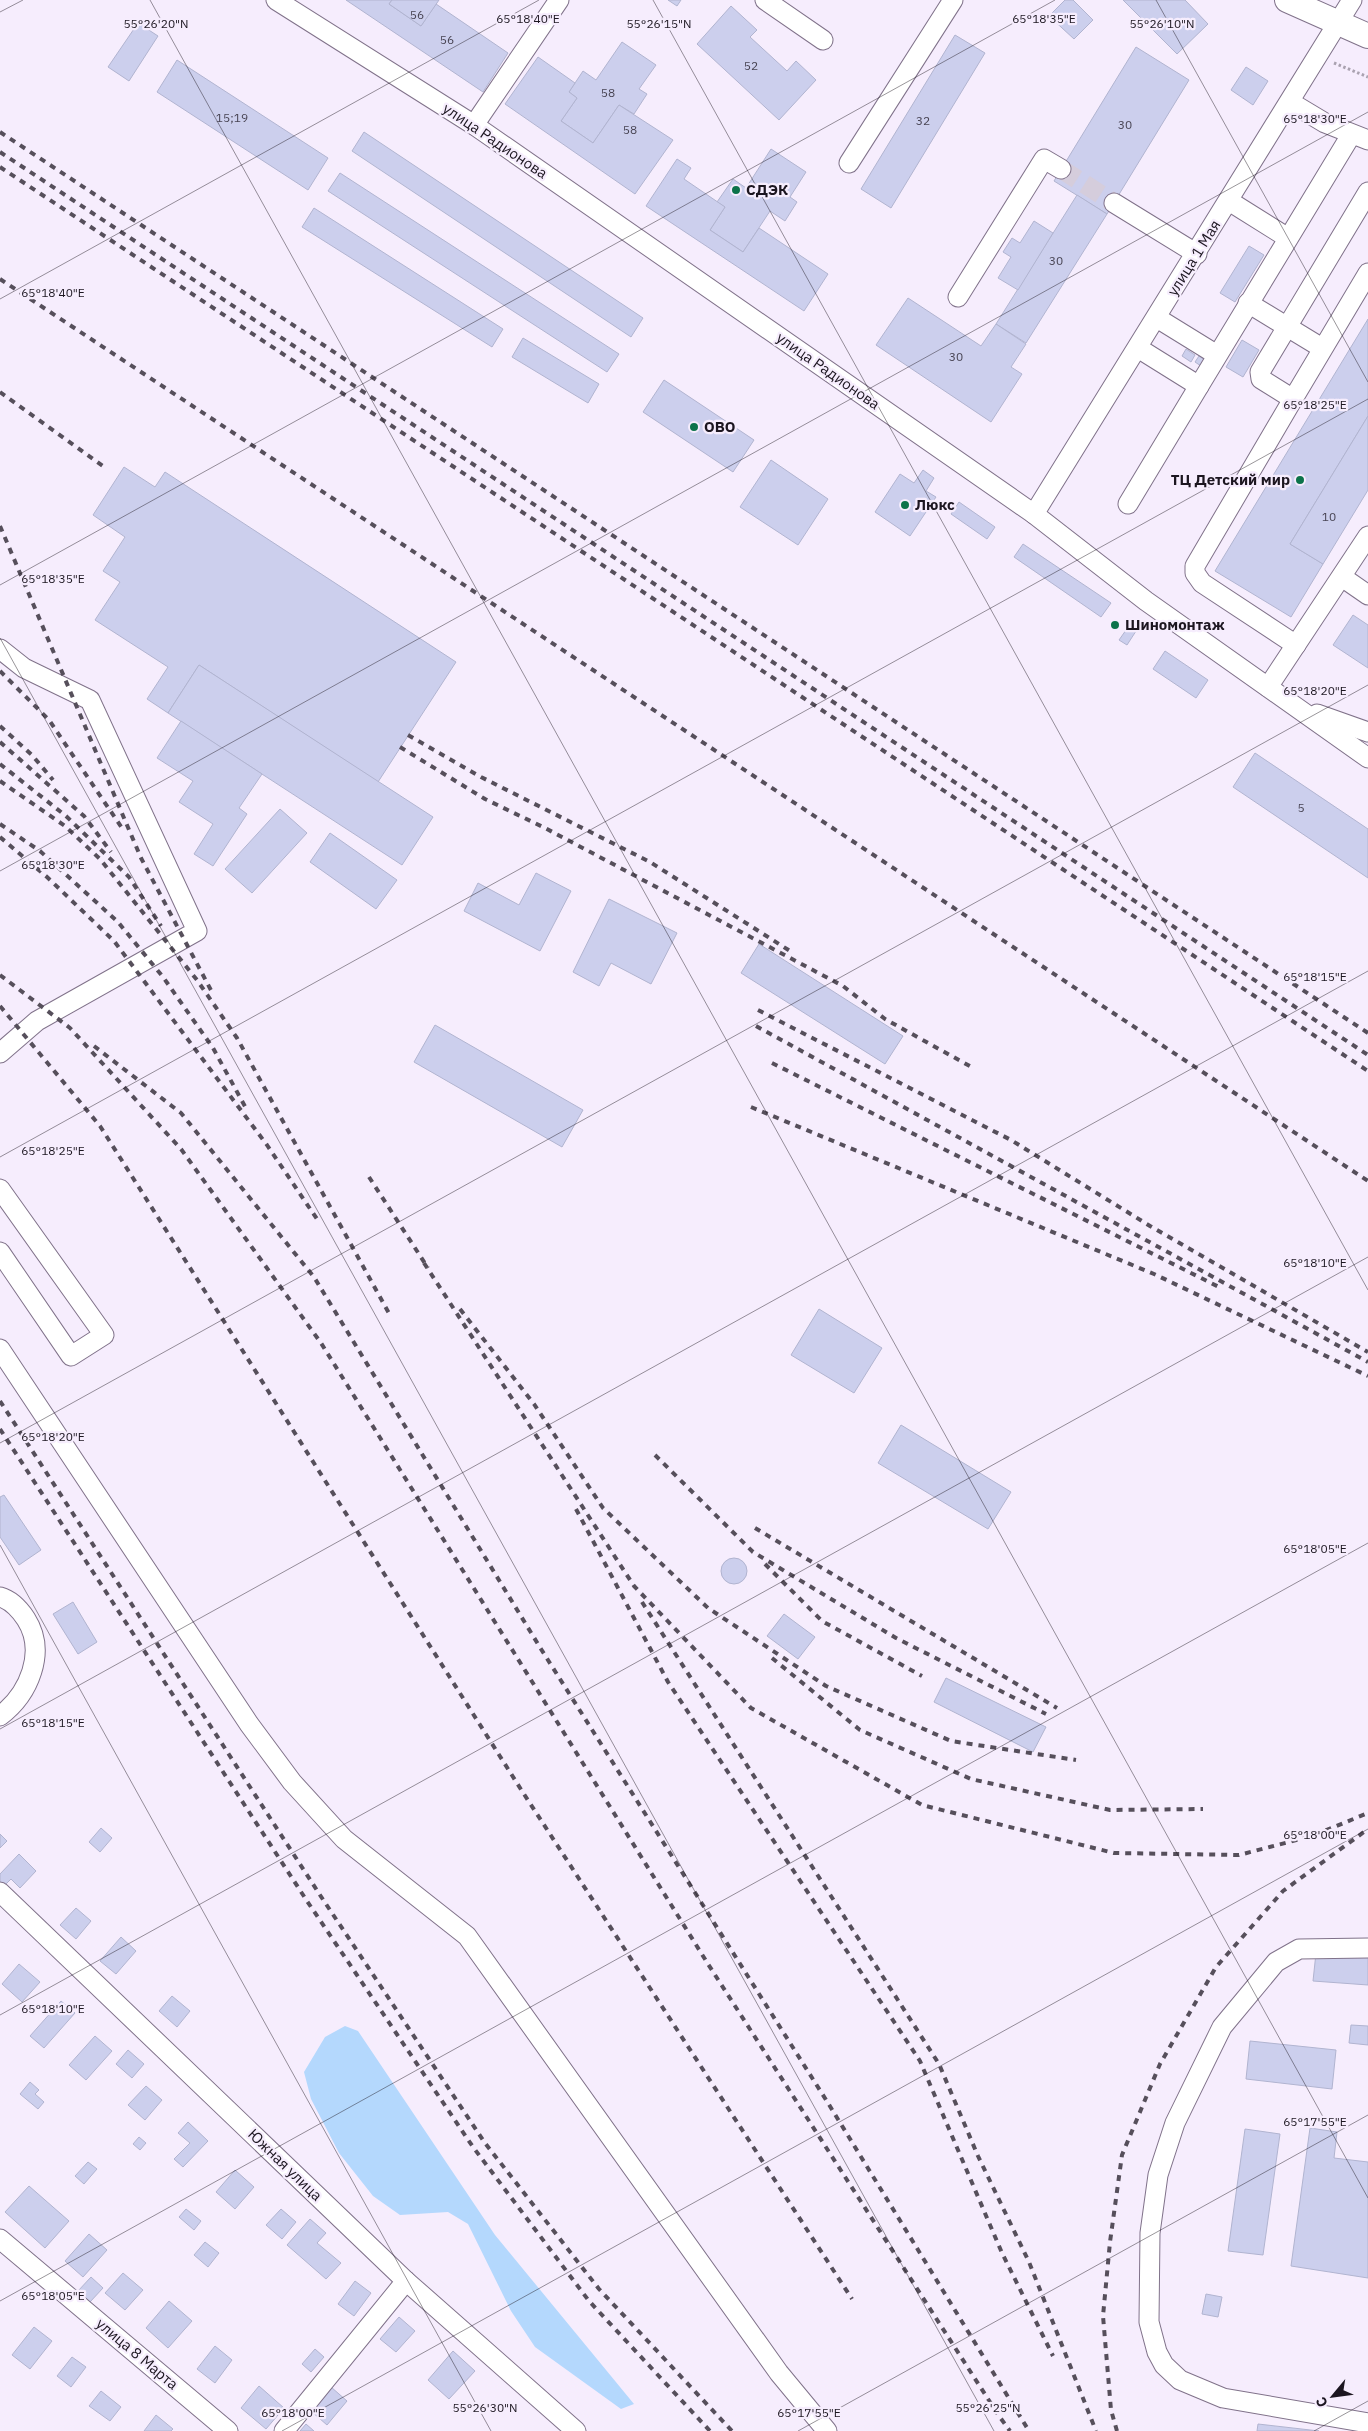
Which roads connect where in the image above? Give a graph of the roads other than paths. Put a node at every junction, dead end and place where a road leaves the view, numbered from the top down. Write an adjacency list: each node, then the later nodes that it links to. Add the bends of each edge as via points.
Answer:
1 (276, 0): 7 (street, улица Радионова)
2 (559, 0): 12 (street)
3 (765, 0): 10 (street)
4 (953, 0): 14 (street)
5 (1287, 0): 8 (main road)
6 (1352, 0): 8 (street, улица 1 Мая)
7 (297, 5): 12 (street, улица Радионова)
8 (1338, 24): 9 (main road); 11 (street, улица 1 Мая)
9 (1368, 36)
10 (823, 40)
11 (1290, 102): 13 (street, via 1325,123); 17 (street, улица 1 Мая)
12 (474, 126): 32 (street, улица Радионова)
13 (1360, 137): 19 (street)
14 (849, 163)
15 (1061, 169): 22 (street, via 1044,159)
16 (1368, 192): 25 (street)
17 (1229, 201): 19 (street); 20 (street, улица 1 Мая)
18 (1114, 203): 20 (street)
19 (1288, 238): 23 (street)
20 (1197, 254): 24 (street, улица 1 Мая)
21 (1368, 273): 27 (street)
22 (958, 296)
23 (1248, 303): 25 (street); 28 (street)
24 (1157, 318): 26 (street, улица 1 Мая); 28 (street)
25 (1286, 327): 27 (street); 30 (street, via 1260,372 1262,379)
26 (1138, 348): 29 (street); 32 (street, улица 1 Мая)
27 (1322, 348): 30 (street)
28 (1217, 355): 29 (street)
29 (1199, 386): 31 (street)
30 (1293, 399): 36 (street, via 1195,566 1195,573 1202,583)
31 (1128, 504)
32 (1034, 514): 38 (street, улица Радионова, via 1146,600)
33 (1368, 536): 34 (street)
34 (1342, 577): 35 (street); 36 (street)
35 (1368, 596)
36 (1296, 645): 38 (street)
37 (0, 648): 42 (street, via 24,668 90,700 197,931 37,1021)
38 (1268, 687): 39 (street, улица Радионова)
39 (1296, 707): 40 (street); 41 (street, улица Радионова)
40 (1368, 732)
41 (1368, 758)
42 (0, 1053)
43 (0, 1189): 44 (street, via 104,1335 71,1356)
44 (0, 1252)
45 (0, 1349): 56 (street, via 292,1782 344,1839 467,1936 779,2373)
46 (0, 1597): 47 (street, via 21,1611 33,1629 37,1652 20,1696)
47 (0, 1716)
48 (0, 1892): 51 (street, Южная улица)
49 (1368, 1948): 52 (street, via 1300,1948 1276,1962 1222,2027 1175,2123 1158,2175 1150,2233 1149,2322 1156,2352 1180,2380 1223,2398)
50 (0, 2239): 53 (street, улица 8 Марта)
51 (406, 2281): 54 (street); 55 (street, Южная улица)
52 (1368, 2423)
53 (228, 2431)
54 (284, 2431)
55 (576, 2431)
56 (827, 2431)

